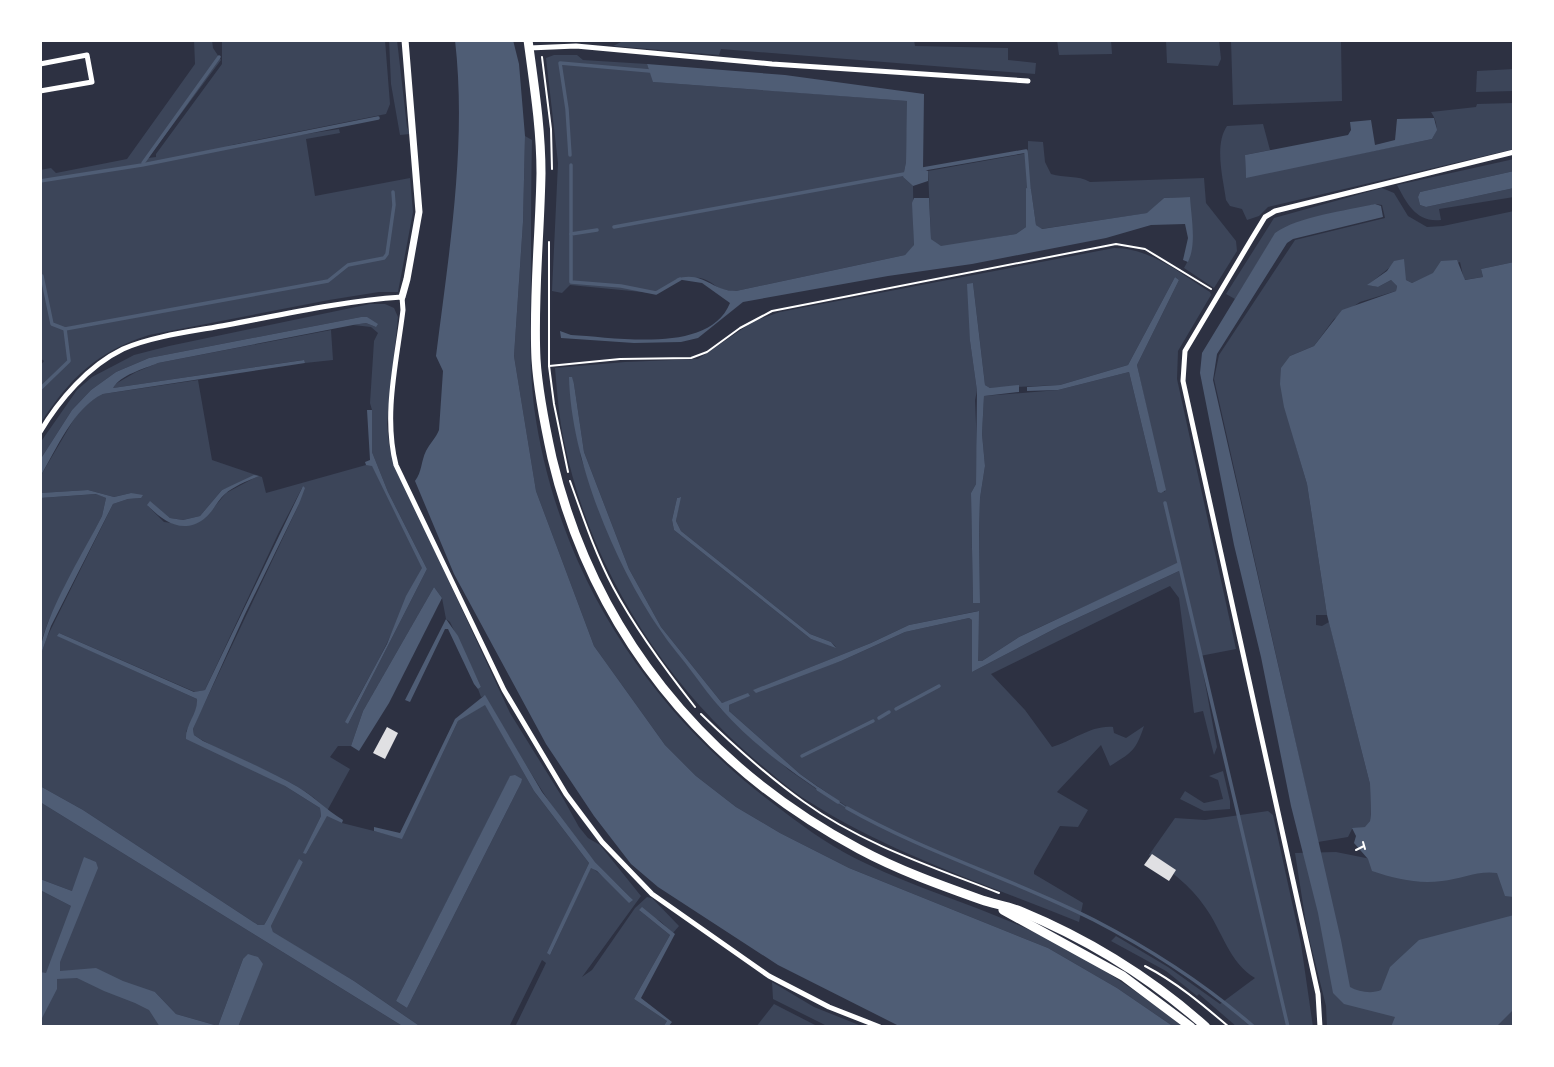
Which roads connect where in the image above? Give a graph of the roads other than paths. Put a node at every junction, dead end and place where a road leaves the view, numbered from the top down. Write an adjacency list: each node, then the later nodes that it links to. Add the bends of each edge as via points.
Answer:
1 (405, 40): 7 (street, via 419,212)
2 (529, 44): 4 (street); 9 (main road, via 540,138 536,349 542,406 563,501 607,603 683,714 764,789 871,856)
3 (40, 64): 5 (street, via 87,55 92,82)
4 (1028, 80)
5 (40, 91)
6 (1514, 152): 13 (street, via 1265,217 1185,351 1182,381 1318,994)
7 (402, 297): 8 (street, via 358,300 201,329 124,349 82,379); 10 (street, via 390,442 396,465 504,690 566,794 602,842 652,894 769,976)
8 (40, 432)
9 (986, 901): 11 (main road, via 1123,976); 12 (main road, via 1041,921 1112,958)
10 (880, 1027)
11 (1191, 1027)
12 (1206, 1027)
13 (1320, 1027)

